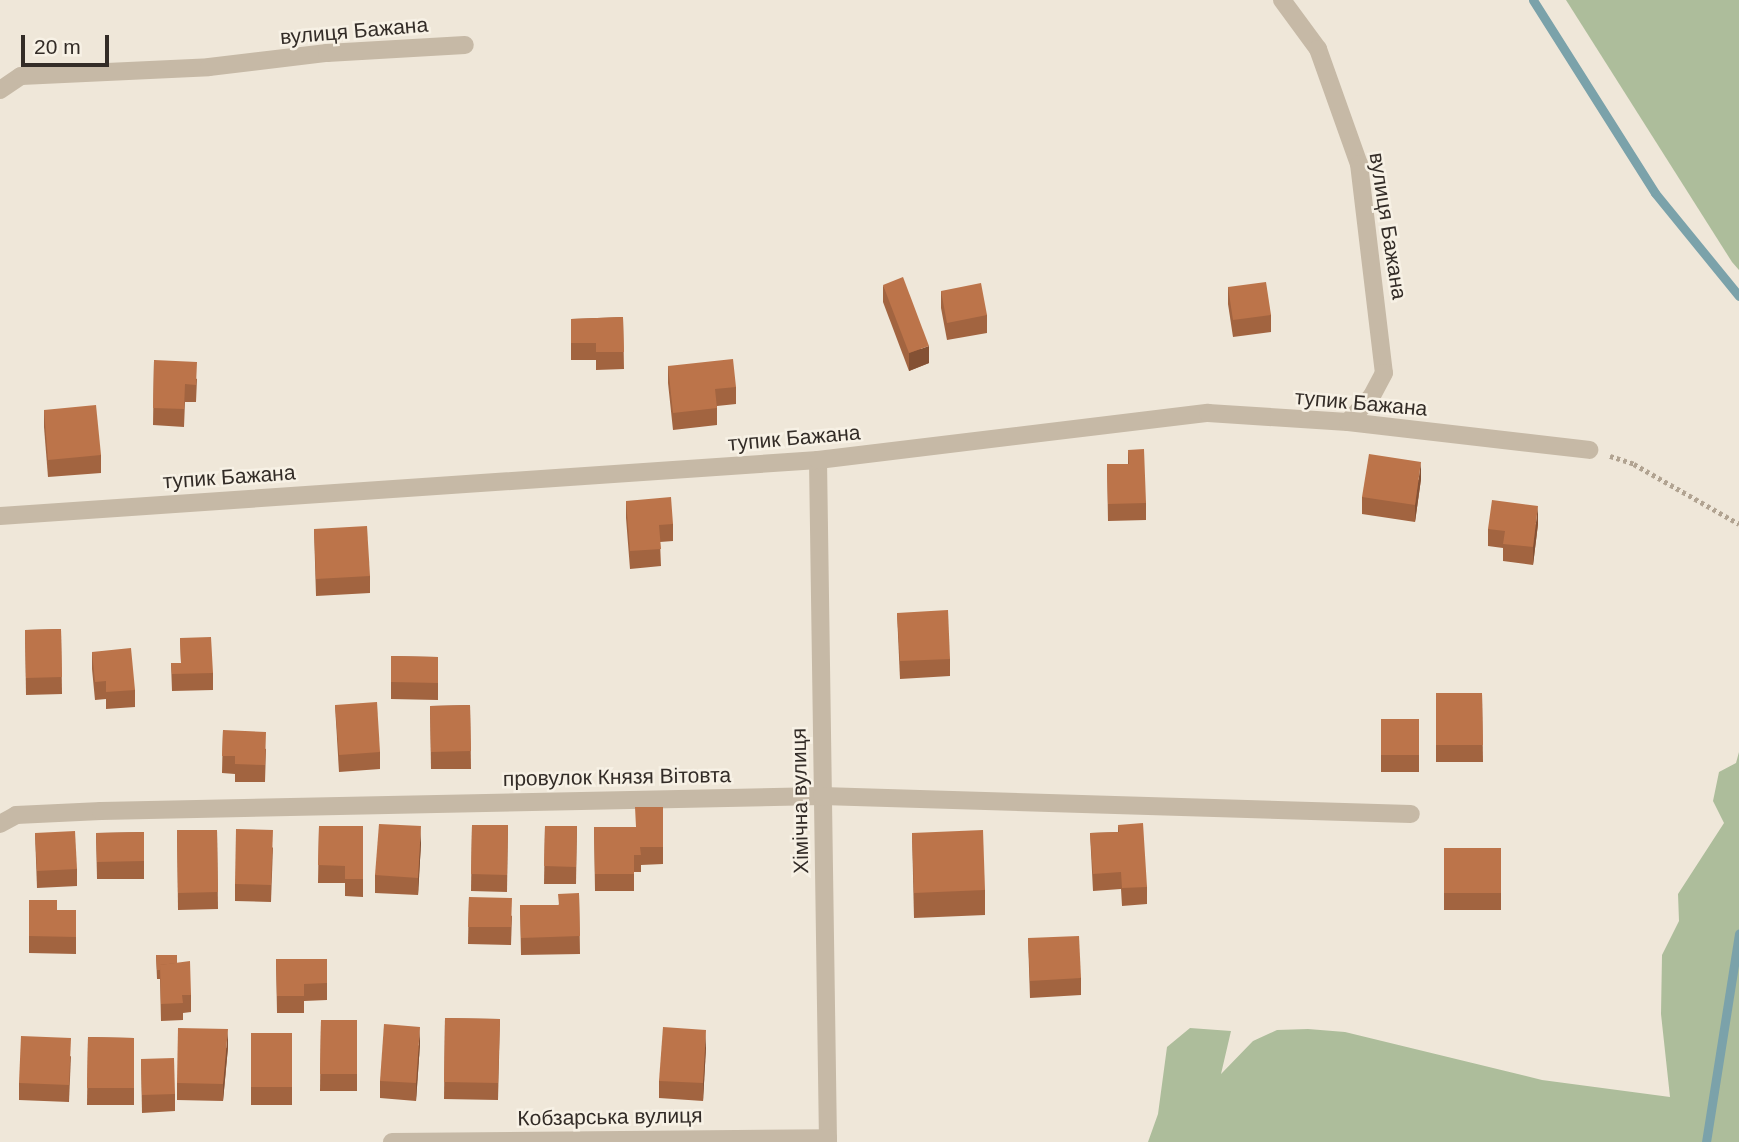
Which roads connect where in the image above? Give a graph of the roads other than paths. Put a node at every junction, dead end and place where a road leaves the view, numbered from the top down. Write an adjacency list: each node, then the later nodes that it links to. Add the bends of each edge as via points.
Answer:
1 (1282, 0): 4 (street, вулиця Бажана, via 1318,49 1359,164 1384,373 1372,396)
2 (465, 45): 3 (street, вулиця Бажана, via 327,53 209,67 21,76)
3 (0, 90)
4 (1348, 422): 5 (street, тупик Бажана); 6 (street, тупик Бажана, via 1208,413)
5 (1589, 450)
6 (818, 460): 7 (street, тупик Бажана); 8 (street, Хімічна вулиця)
7 (0, 516)
8 (822, 796): 9 (street, провулок Князя Вітовта, via 1237,805); 10 (street, провулок Князя Вітовта, via 101,811 16,816); 11 (street, Хімічна вулиця)
9 (1411, 814)
10 (0, 824)
11 (828, 1140): 12 (street, Кобзарська вулиця)
12 (392, 1142)

